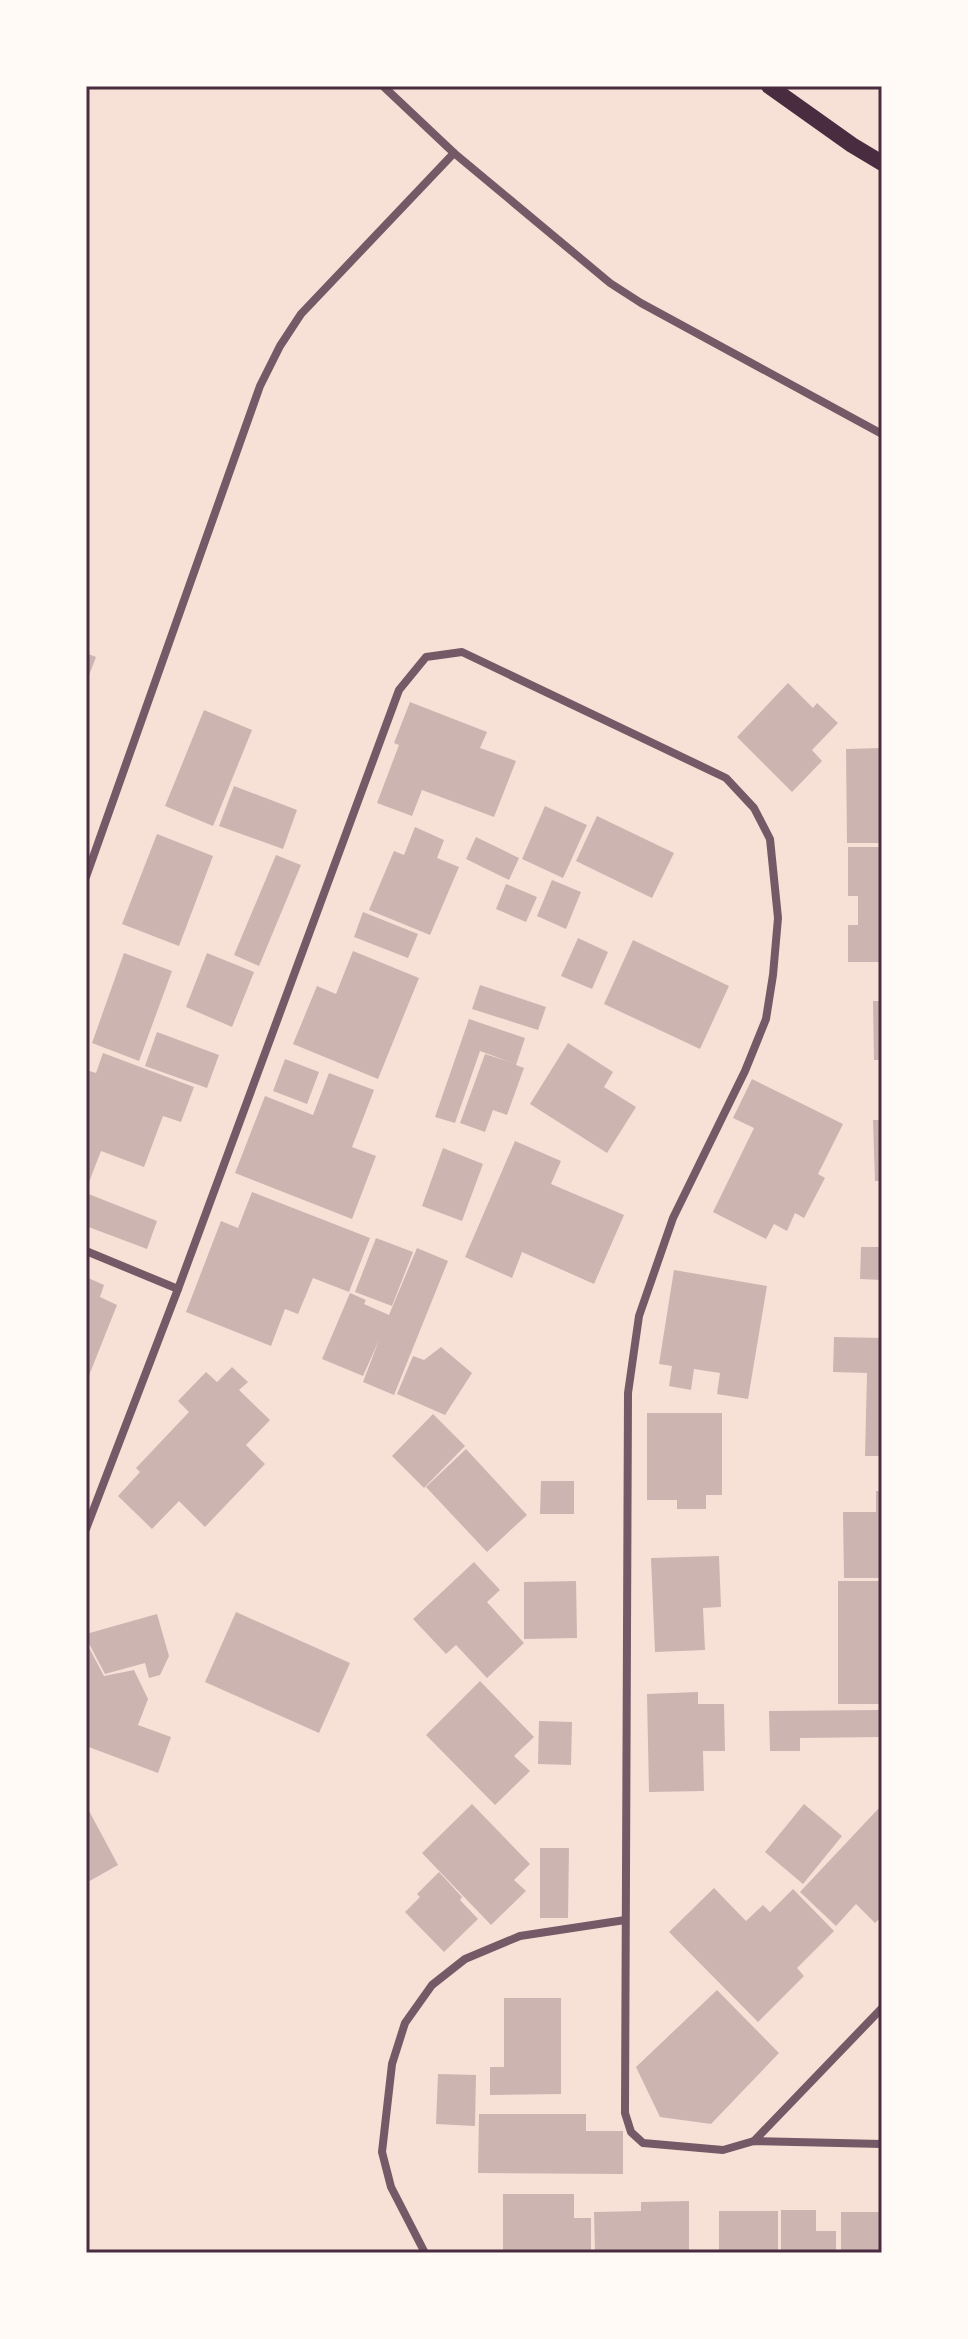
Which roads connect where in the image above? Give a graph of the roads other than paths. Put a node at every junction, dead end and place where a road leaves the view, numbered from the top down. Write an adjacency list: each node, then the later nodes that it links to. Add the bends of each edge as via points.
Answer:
1 (383, 86): 3 (street)
2 (769, 86): 4 (main road)
3 (454, 153): 5 (street, via 621,289); 6 (street, via 301,314 280,346 260,386)
4 (882, 163)
5 (882, 434)
6 (86, 877)
7 (86, 1251): 8 (street)
8 (178, 1289): 9 (street); 10 (street, via 399,690 426,657 462,652 726,778 754,808 770,839 778,918 766,1019 673,1218 639,1316 628,1393)
9 (86, 1529)
10 (625, 1920): 12 (street, via 625,2113 631,2132 643,2143 723,2150); 14 (street, via 520,1936 465,1959 432,1985 405,2023 392,2064 382,2152 391,2187)
11 (882, 2008): 12 (street)
12 (754, 2141): 13 (street)
13 (882, 2144)
14 (425, 2253)

